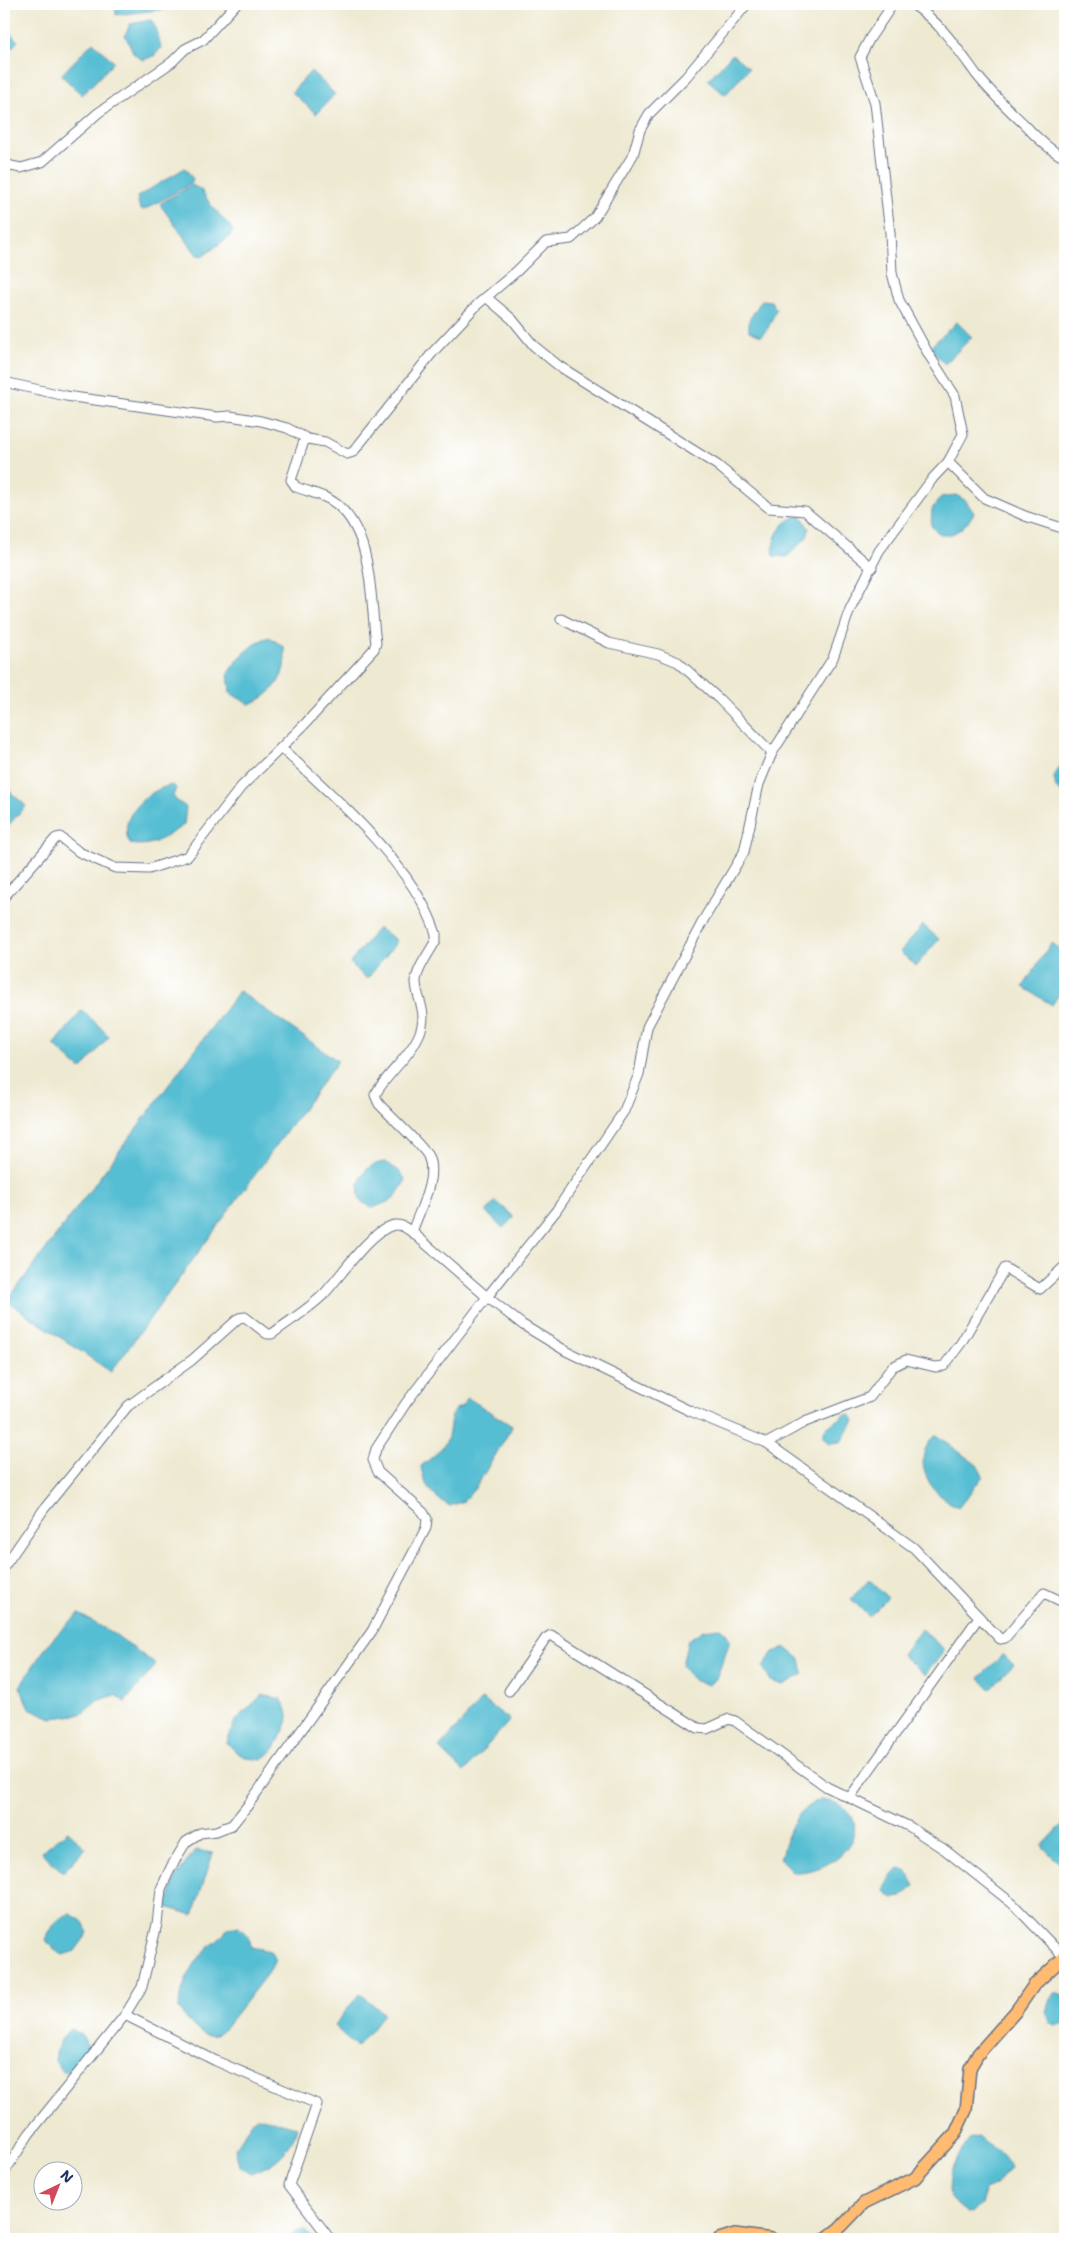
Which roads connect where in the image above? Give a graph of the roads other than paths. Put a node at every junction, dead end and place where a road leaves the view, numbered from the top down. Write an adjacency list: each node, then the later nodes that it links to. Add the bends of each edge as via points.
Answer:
1 (236, 4): 6 (street, via 203,40 98,113 42,162 21,168)
2 (747, 4): 7 (street, via 686,77 650,114 640,130 634,155 595,217 572,239 546,242)
3 (893, 4): 10 (street, via 860,57 875,103 892,273 899,300 955,396 963,434)
4 (912, 4): 5 (street, via 952,40 977,75 1035,136)
5 (1065, 158)
6 (4, 162)
7 (486, 297): 9 (street, via 433,352 352,452 347,454 325,442); 12 (street, via 512,319 534,346 559,366 717,465 769,508 805,511)
8 (4, 382): 9 (street, via 66,396 261,421 287,428)
9 (305, 438): 14 (street, via 292,484 334,501 357,528 372,589 376,643 371,654)
10 (948, 462): 11 (street, via 984,498); 12 (street, via 903,517 879,551)
11 (1065, 529)
12 (872, 568): 15 (street, via 850,609 834,658)
13 (561, 619): 15 (street, via 609,643 678,662 719,698)
14 (281, 748): 16 (street, via 240,787 188,856 149,869 115,868 79,852 60,837); 17 (street, via 388,853 421,901 436,934 416,982 424,1010 419,1035 375,1095 379,1104 427,1155 430,1178)
15 (772, 753): 19 (street, via 759,784 744,852 705,917 647,1027 639,1074 624,1111 556,1211)
16 (4, 897)
17 (412, 1232): 19 (street); 21 (street, via 402,1225 392,1225 382,1231 323,1294 272,1334 267,1334 245,1317 239,1318 192,1360 128,1406 44,1509)
18 (1065, 1266): 20 (street, via 1040,1289 1005,1268 944,1366 906,1360 892,1367 870,1397 805,1422)
19 (487, 1297): 20 (street, via 523,1325 566,1350 690,1411); 27 (street, via 406,1403 376,1449 373,1460 378,1472 423,1512 427,1519 426,1528 372,1631 248,1805 232,1825 200,1833 186,1842 176,1858 161,1889 157,1924 142,1987)
20 (767, 1443): 23 (street, via 914,1548)
21 (4, 1567)
22 (1065, 1603): 23 (street, via 1044,1593 1005,1638 1000,1639)
23 (979, 1617): 25 (street)
24 (508, 1691): 25 (street, via 546,1638 556,1637 683,1721 707,1730 729,1719 735,1720 827,1787)
25 (850, 1797): 26 (street, via 910,1827 950,1854 1013,1904)
26 (1065, 1957): 32 (main road, via 1034,1985 978,2054 970,2068 966,2110 954,2134 916,2178 864,2202)
27 (125, 2014): 28 (street, via 29,2134); 29 (street, via 216,2061 317,2104 289,2185)
28 (4, 2173)
29 (330, 2239)
30 (718, 2239): 31 (main road, via 735,2234)
31 (772, 2239)
32 (825, 2239)

